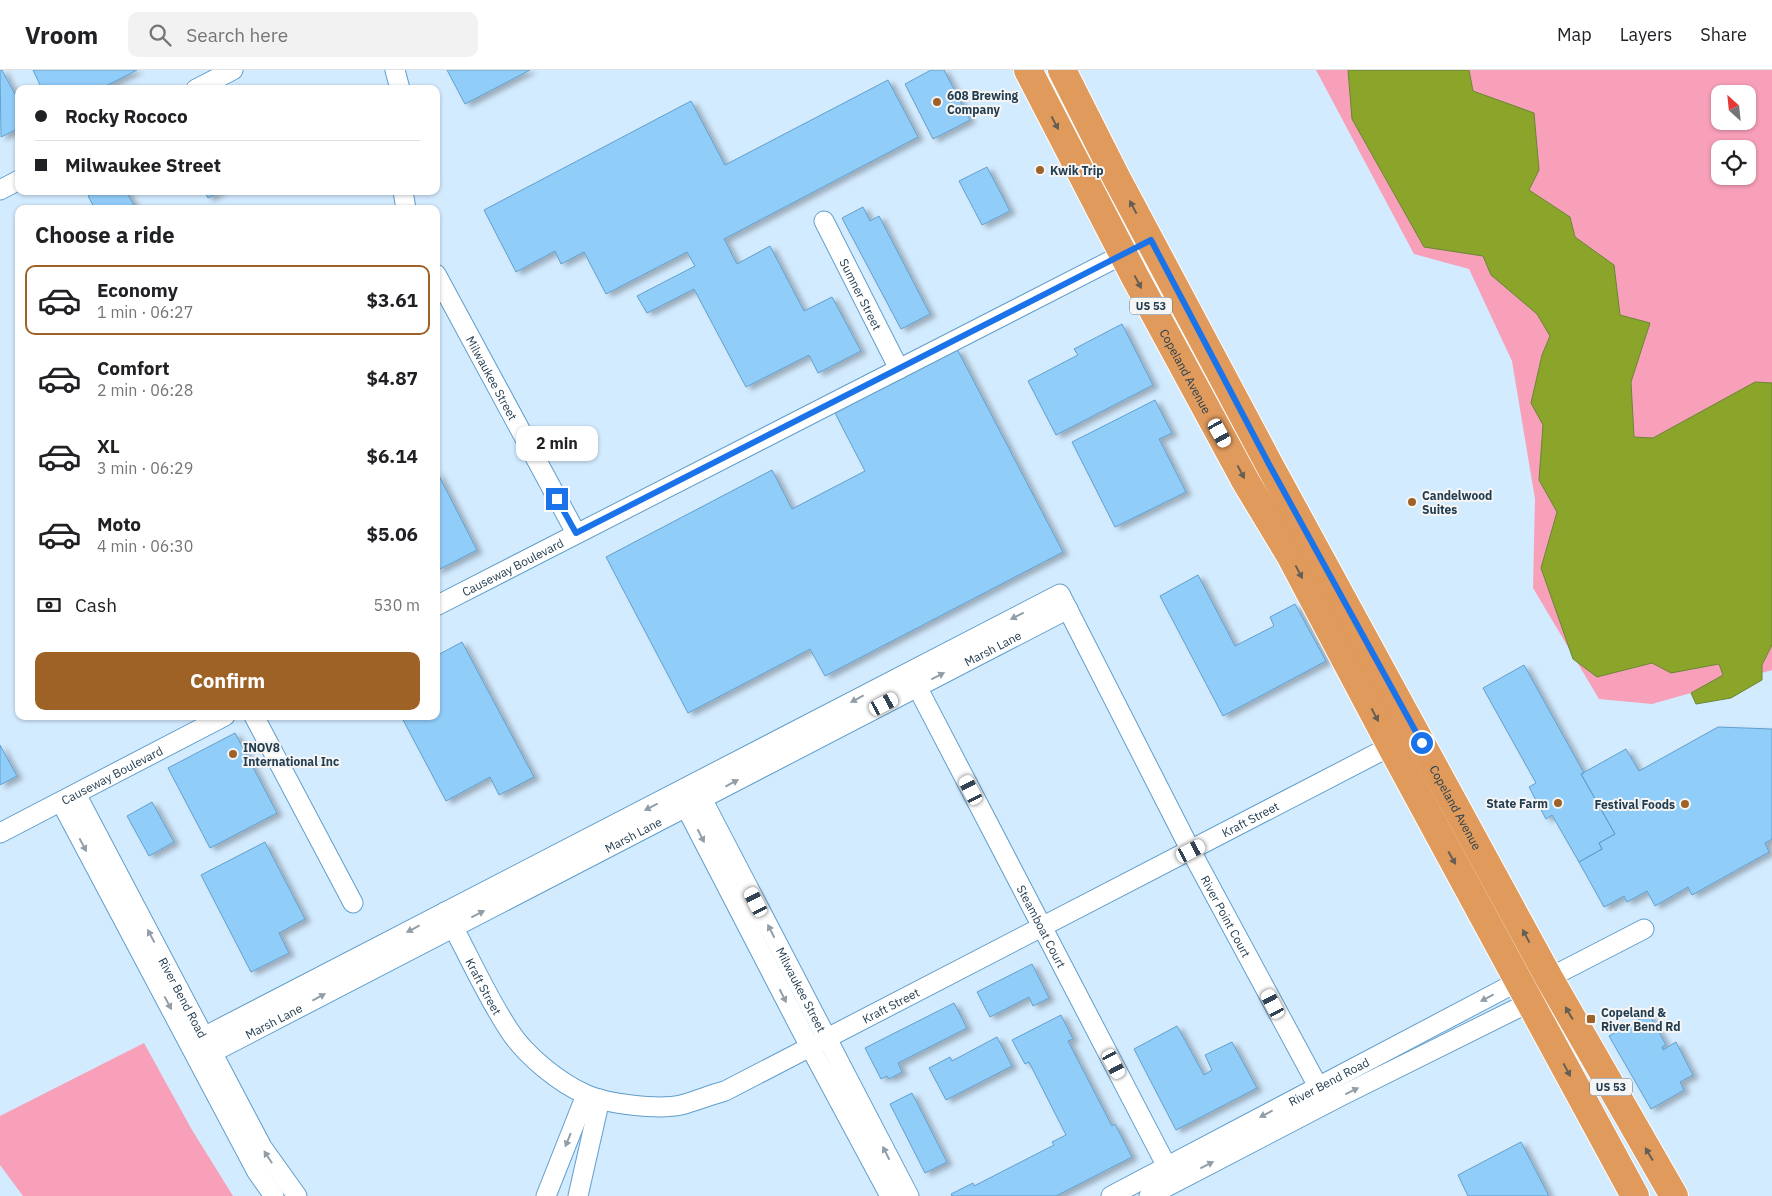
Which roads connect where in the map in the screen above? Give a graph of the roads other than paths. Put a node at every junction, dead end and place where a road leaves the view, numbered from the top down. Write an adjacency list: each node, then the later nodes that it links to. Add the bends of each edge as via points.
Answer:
1 (233, 70): 5 (street)
2 (395, 70): 6 (street)
3 (1028, 70): 11 (highway, Copeland Avenue / US 53, one-way to 11)
4 (1062, 70): 10 (highway, Copeland Avenue / US 53, one-way to 4)
5 (204, 85)
6 (399, 85)
7 (15, 182): 8 (street)
8 (0, 190)
9 (824, 221): 13 (street, Sumner Street)
10 (1151, 240): 11 (street, Causeway Boulevard); 19 (highway, Copeland Avenue / US 53)
11 (1123, 254): 13 (street, Causeway Boulevard); 17 (highway, Copeland Avenue / US 53, one-way to 17)
12 (440, 281): 14 (street, Milwaukee Street)
13 (899, 369): 14 (street, Causeway Boulevard)
14 (576, 533): 16 (street, Causeway Boulevard)
15 (1064, 601): 18 (street, Marsh Lane); 26 (street, River Point Court)
16 (440, 604)
17 (1318, 608): 19 (highway, via 1335,621 1374,686 1381,692); 22 (highway, Copeland Avenue / US 53, one-way to 22)
18 (913, 679): 23 (street, Marsh Lane); 29 (street, Steamboat Court)
19 (1394, 692): 31 (highway, Copeland Avenue / US 53, one-way to 19)
20 (217, 720): 24 (street, Causeway Boulevard)
21 (256, 720): 27 (street)
22 (1391, 746): 26 (street, Kraft Street); 32 (highway, Copeland Avenue / US 53, one-way to 32)
23 (690, 795): 28 (street, Marsh Lane); 33 (street, Milwaukee Street)
24 (68, 798): 25 (street, Causeway Boulevard); 34 (street, River Bend Road)
25 (0, 833)
26 (1191, 851): 29 (street, Kraft Street); 35 (street, River Point Court)
27 (353, 903)
28 (449, 919): 34 (street, Marsh Lane); 36 (street, Kraft Street, via 510,1032 555,1076)
29 (1042, 927): 33 (street, Kraft Street); 38 (street, Steamboat Court)
30 (1644, 929): 31 (street, River Bend Road)
31 (1549, 978): 32 (street, River Bend Road); 48 (highway, Copeland Avenue / US 53, one-way to 31)
32 (1525, 991): 35 (street, River Bend Road, one-way to 35); 37 (street, River Bend Road, one-way to 32); 47 (highway, Copeland Avenue / US 53, one-way to 47)
33 (818, 1043): 36 (street, Kraft Street, via 725,1091 680,1105 643,1106); 43 (street, Milwaukee Street); 44 (street, Milwaukee Street, one-way to 33)
34 (201, 1049): 39 (street, River Bend Road, via 257,1172); 40 (street, River Bend Road, one-way to 34, via 262,1147)
35 (1318, 1087): 37 (street, River Point Court); 38 (street, River Bend Road, one-way to 38)
36 (593, 1097): 41 (street, one-way to 41); 42 (street)
37 (1327, 1103): 38 (street, River Bend Road, one-way to 37)
38 (1172, 1174): 45 (street, River Bend Road); 46 (street, River Bend Road)
39 (274, 1196)
40 (297, 1196)
41 (546, 1196)
42 (578, 1196)
43 (890, 1196)
44 (909, 1196)
45 (1111, 1196)
46 (1148, 1196)
47 (1635, 1196)
48 (1674, 1196)

